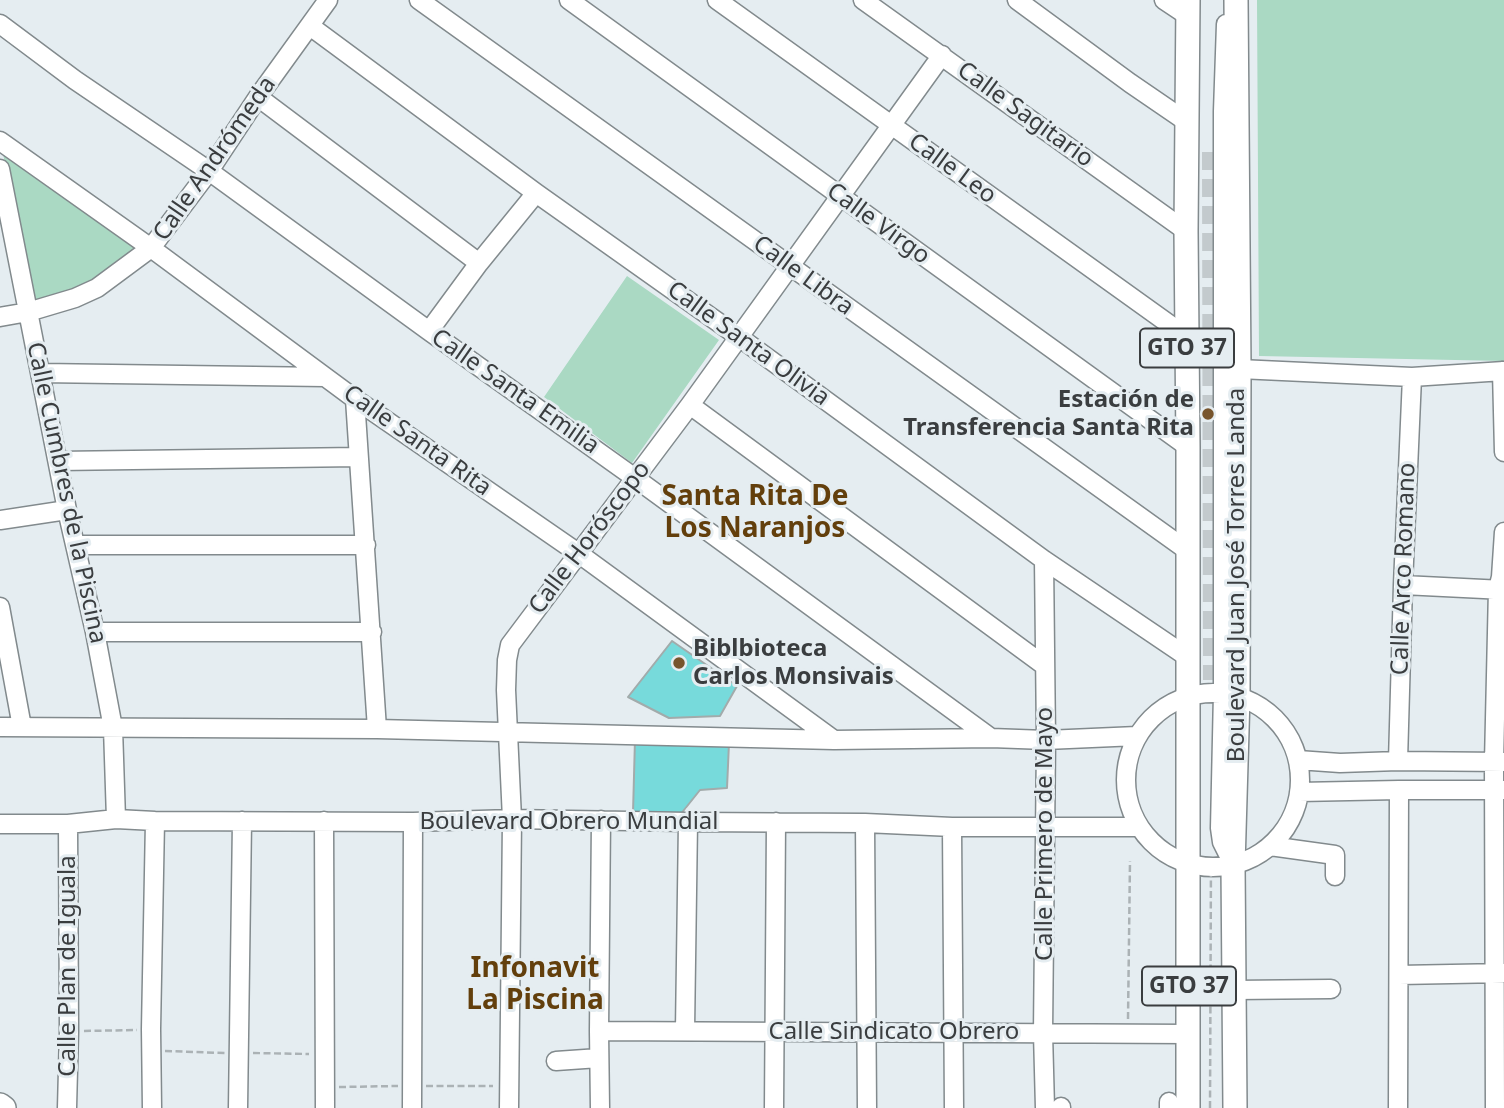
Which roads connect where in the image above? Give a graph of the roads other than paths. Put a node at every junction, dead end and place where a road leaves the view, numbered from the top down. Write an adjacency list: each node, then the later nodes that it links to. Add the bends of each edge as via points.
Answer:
1 (328, 0): 12 (street, Calle Andrómeda)
2 (419, 0): 27 (street, Calle Libra)
3 (569, 0): 23 (street, Calle Virgo)
4 (717, 0): 17 (street, Calle Leo)
5 (863, 0): 13 (street, Calle Sagitario)
6 (1017, 0): 16 (street)
7 (1164, 0): 10 (street)
8 (1226, 0): 15 (street)
9 (1236, 0): 33 (main road, Boulevard Juan José Torres Landa / GTO 37)
10 (1188, 4): 16 (main road, Boulevard Juan José Torres Landa / GTO 37)
11 (0, 24): 21 (street, Calle Santa Emilia)
12 (310, 26): 14 (street, Calle Andrómeda); 22 (street, Calle Santa Olivia)
13 (942, 55): 17 (street, Calle Horóscopo); 24 (street, Calle Sagitario)
14 (258, 97): 21 (street, Calle Andrómeda); 26 (street)
15 (1223, 111): 19 (street); 60 (street)
16 (1186, 122): 24 (main road, Boulevard Juan José Torres Landa / GTO 37)
17 (891, 125): 23 (street, Calle Horóscopo); 32 (street, Calle Leo)
18 (0, 141): 25 (street, Calle Santa Rita)
19 (1211, 152)
20 (0, 169): 28 (street, Calle Cumbres de la Piscina)
21 (209, 171): 25 (street, Calle Andrómeda); 30 (street, Calle Santa Emilia)
22 (536, 192): 26 (street); 31 (street, Calle Santa Olivia)
23 (840, 197): 27 (street, Calle Horóscopo); 40 (street, Calle Virgo)
24 (1186, 231): 32 (main road, Boulevard Juan José Torres Landa / GTO 37)
25 (151, 248): 28 (street, Calle Andrómeda, via 97,288); 36 (street, Calle Santa Rita)
26 (479, 263): 30 (street)
27 (790, 267): 31 (street, Calle Horóscopo); 50 (street, Calle Libra)
28 (28, 312): 29 (street, Calle Andrómeda); 35 (street, Calle Cumbres de la Piscina)
29 (0, 317)
30 (429, 331): 44 (street, Calle Santa Emilia)
31 (739, 337): 39 (street, Calle Horóscopo); 52 (street, Calle Santa Olivia)
32 (1186, 337): 40 (main road, Boulevard Juan José Torres Landa / GTO 37)
33 (1239, 369): 37 (street); 60 (main road, Boulevard Juan José Torres Landa / GTO 37)
34 (1503, 371): 37 (street); 41 (street)
35 (41, 373): 36 (street); 43 (street, Calle Cumbres de la Piscina)
36 (325, 377): 38 (street, Calle Santa Rita)
37 (1412, 377): 53 (street, Calle Arco Romano)
38 (355, 399): 42 (street); 51 (street, Calle Santa Rita)
39 (690, 405): 44 (street, Calle Horóscopo); 59 (street)
40 (1188, 447): 50 (main road, Boulevard Juan José Torres Landa / GTO 37)
41 (1504, 452)
42 (358, 457): 43 (street); 49 (street)
43 (58, 461): 45 (street, Calle Cumbres de la Piscina)
44 (635, 478): 51 (street, Calle Horóscopo); 68 (street, Calle Santa Emilia)
45 (67, 510): 46 (street); 48 (street, Calle Cumbres de la Piscina)
46 (0, 520)
47 (1504, 533): 54 (street)
48 (76, 545): 49 (street); 56 (street, Calle Cumbres de la Piscina)
49 (366, 545): 57 (street)
50 (1188, 551): 58 (main road, Boulevard Juan José Torres Landa / GTO 37)
51 (578, 553): 66 (street, Calle Horóscopo, via 510,645); 69 (street, Calle Santa Rita)
52 (1044, 560): 58 (street, Calle Santa Olivia); 59 (street, Calle Primero de Mayo)
53 (1403, 585): 54 (street); 72 (street, Calle Arco Romano)
54 (1501, 589): 73 (street)
55 (0, 607): 63 (street)
56 (96, 632): 57 (street); 64 (street, Calle Cumbres de la Piscina)
57 (372, 632): 65 (street)
58 (1189, 658): 61 (main road, Boulevard Juan José Torres Landa / GTO 37)
59 (1045, 666): 70 (street, Calle Primero de Mayo)
60 (1224, 689): 61 (street); 71 (street, via 1259,705 1277,720); 93 (main road, Boulevard Juan José Torres Landa / GTO 37)
61 (1189, 696): 67 (street, via 1159,711); 93 (main road, Boulevard Juan José Torres Landa / GTO 37)
62 (0, 727): 63 (street)
63 (22, 727): 64 (street)
64 (113, 728): 65 (street); 77 (street, Calle Cumbres de la Piscina)
65 (377, 729): 66 (street)
66 (508, 731): 69 (street); 78 (street, Calle Horóscopo)
67 (1137, 736): 70 (street); 91 (street, via 1125,782)
68 (991, 738): 69 (street); 70 (street)
69 (834, 740)
70 (1045, 740): 90 (street, Calle Primero de Mayo)
71 (1298, 760): 72 (street, via 1340,764); 76 (street)
72 (1398, 761): 73 (street)
73 (1499, 762): 75 (street)
74 (1399, 790): 75 (street); 76 (street); 96 (street)
75 (1499, 790): 95 (street)
76 (1299, 792): 92 (street, via 1284,831)
77 (116, 819): 80 (street, Boulevard Obrero Mundial); 88 (street, Boulevard Obrero Mundial)
78 (512, 820): 79 (street, Boulevard Obrero Mundial); 83 (street, Boulevard Obrero Mundial); 114 (street, Calle Horóscopo)
79 (601, 820): 84 (street, Boulevard Obrero Mundial); 100 (street)
80 (155, 821): 81 (street, Boulevard Obrero Mundial); 110 (street)
81 (242, 821): 82 (street, Boulevard Obrero Mundial); 111 (street)
82 (324, 821): 83 (street, Boulevard Obrero Mundial); 112 (street)
83 (413, 822): 113 (street)
84 (688, 822): 85 (street, Boulevard Obrero Mundial); 99 (street)
85 (776, 822): 86 (street, Boulevard Obrero Mundial); 102 (street)
86 (865, 823): 89 (street, Boulevard Obrero Mundial); 101 (street)
87 (0, 824): 88 (street, Boulevard Obrero Mundial)
88 (68, 824): 109 (street, Calle Plan de Iguala)
89 (952, 827): 90 (street, Boulevard Obrero Mundial); 103 (street)
90 (1045, 827): 91 (street, Boulevard Obrero Mundial); 104 (street, Calle Primero de Mayo)
91 (1139, 827): 93 (street, via 1174,859)
92 (1270, 846): 93 (street, via 1253,858); 94 (street, via 1335,855)
93 (1211, 866): 98 (main road, Boulevard Juan José Torres Landa / GTO 37); 105 (main road, Boulevard Juan José Torres Landa / GTO 37)
94 (1335, 876)
95 (1500, 973): 96 (street); 122 (street)
96 (1399, 975): 121 (street)
97 (1331, 989): 98 (street)
98 (1234, 990): 120 (main road, Boulevard Juan José Torres Landa / GTO 37)
99 (685, 1030): 100 (street, Calle Sindicato Obrero); 102 (street, Calle Sindicato Obrero)
100 (598, 1031): 106 (street)
101 (867, 1031): 102 (street, Calle Sindicato Obrero); 103 (street, Calle Sindicato Obrero); 117 (street)
102 (775, 1032): 116 (street)
103 (953, 1033): 104 (street, Calle Sindicato Obrero); 118 (street)
104 (1043, 1033): 105 (street, Calle Sindicato Obrero); 119 (street, Calle Primero de Mayo)
105 (1189, 1034): 108 (main road, Boulevard Juan José Torres Landa / GTO 37)
106 (599, 1058): 107 (street); 115 (street)
107 (556, 1061)
108 (1175, 1106)
109 (67, 1108)
110 (152, 1108)
111 (238, 1108)
112 (325, 1108)
113 (412, 1108)
114 (509, 1108)
115 (600, 1108)
116 (774, 1108)
117 (867, 1108)
118 (954, 1108)
119 (1045, 1108)
120 (1235, 1108)
121 (1398, 1108)
122 (1495, 1108)

